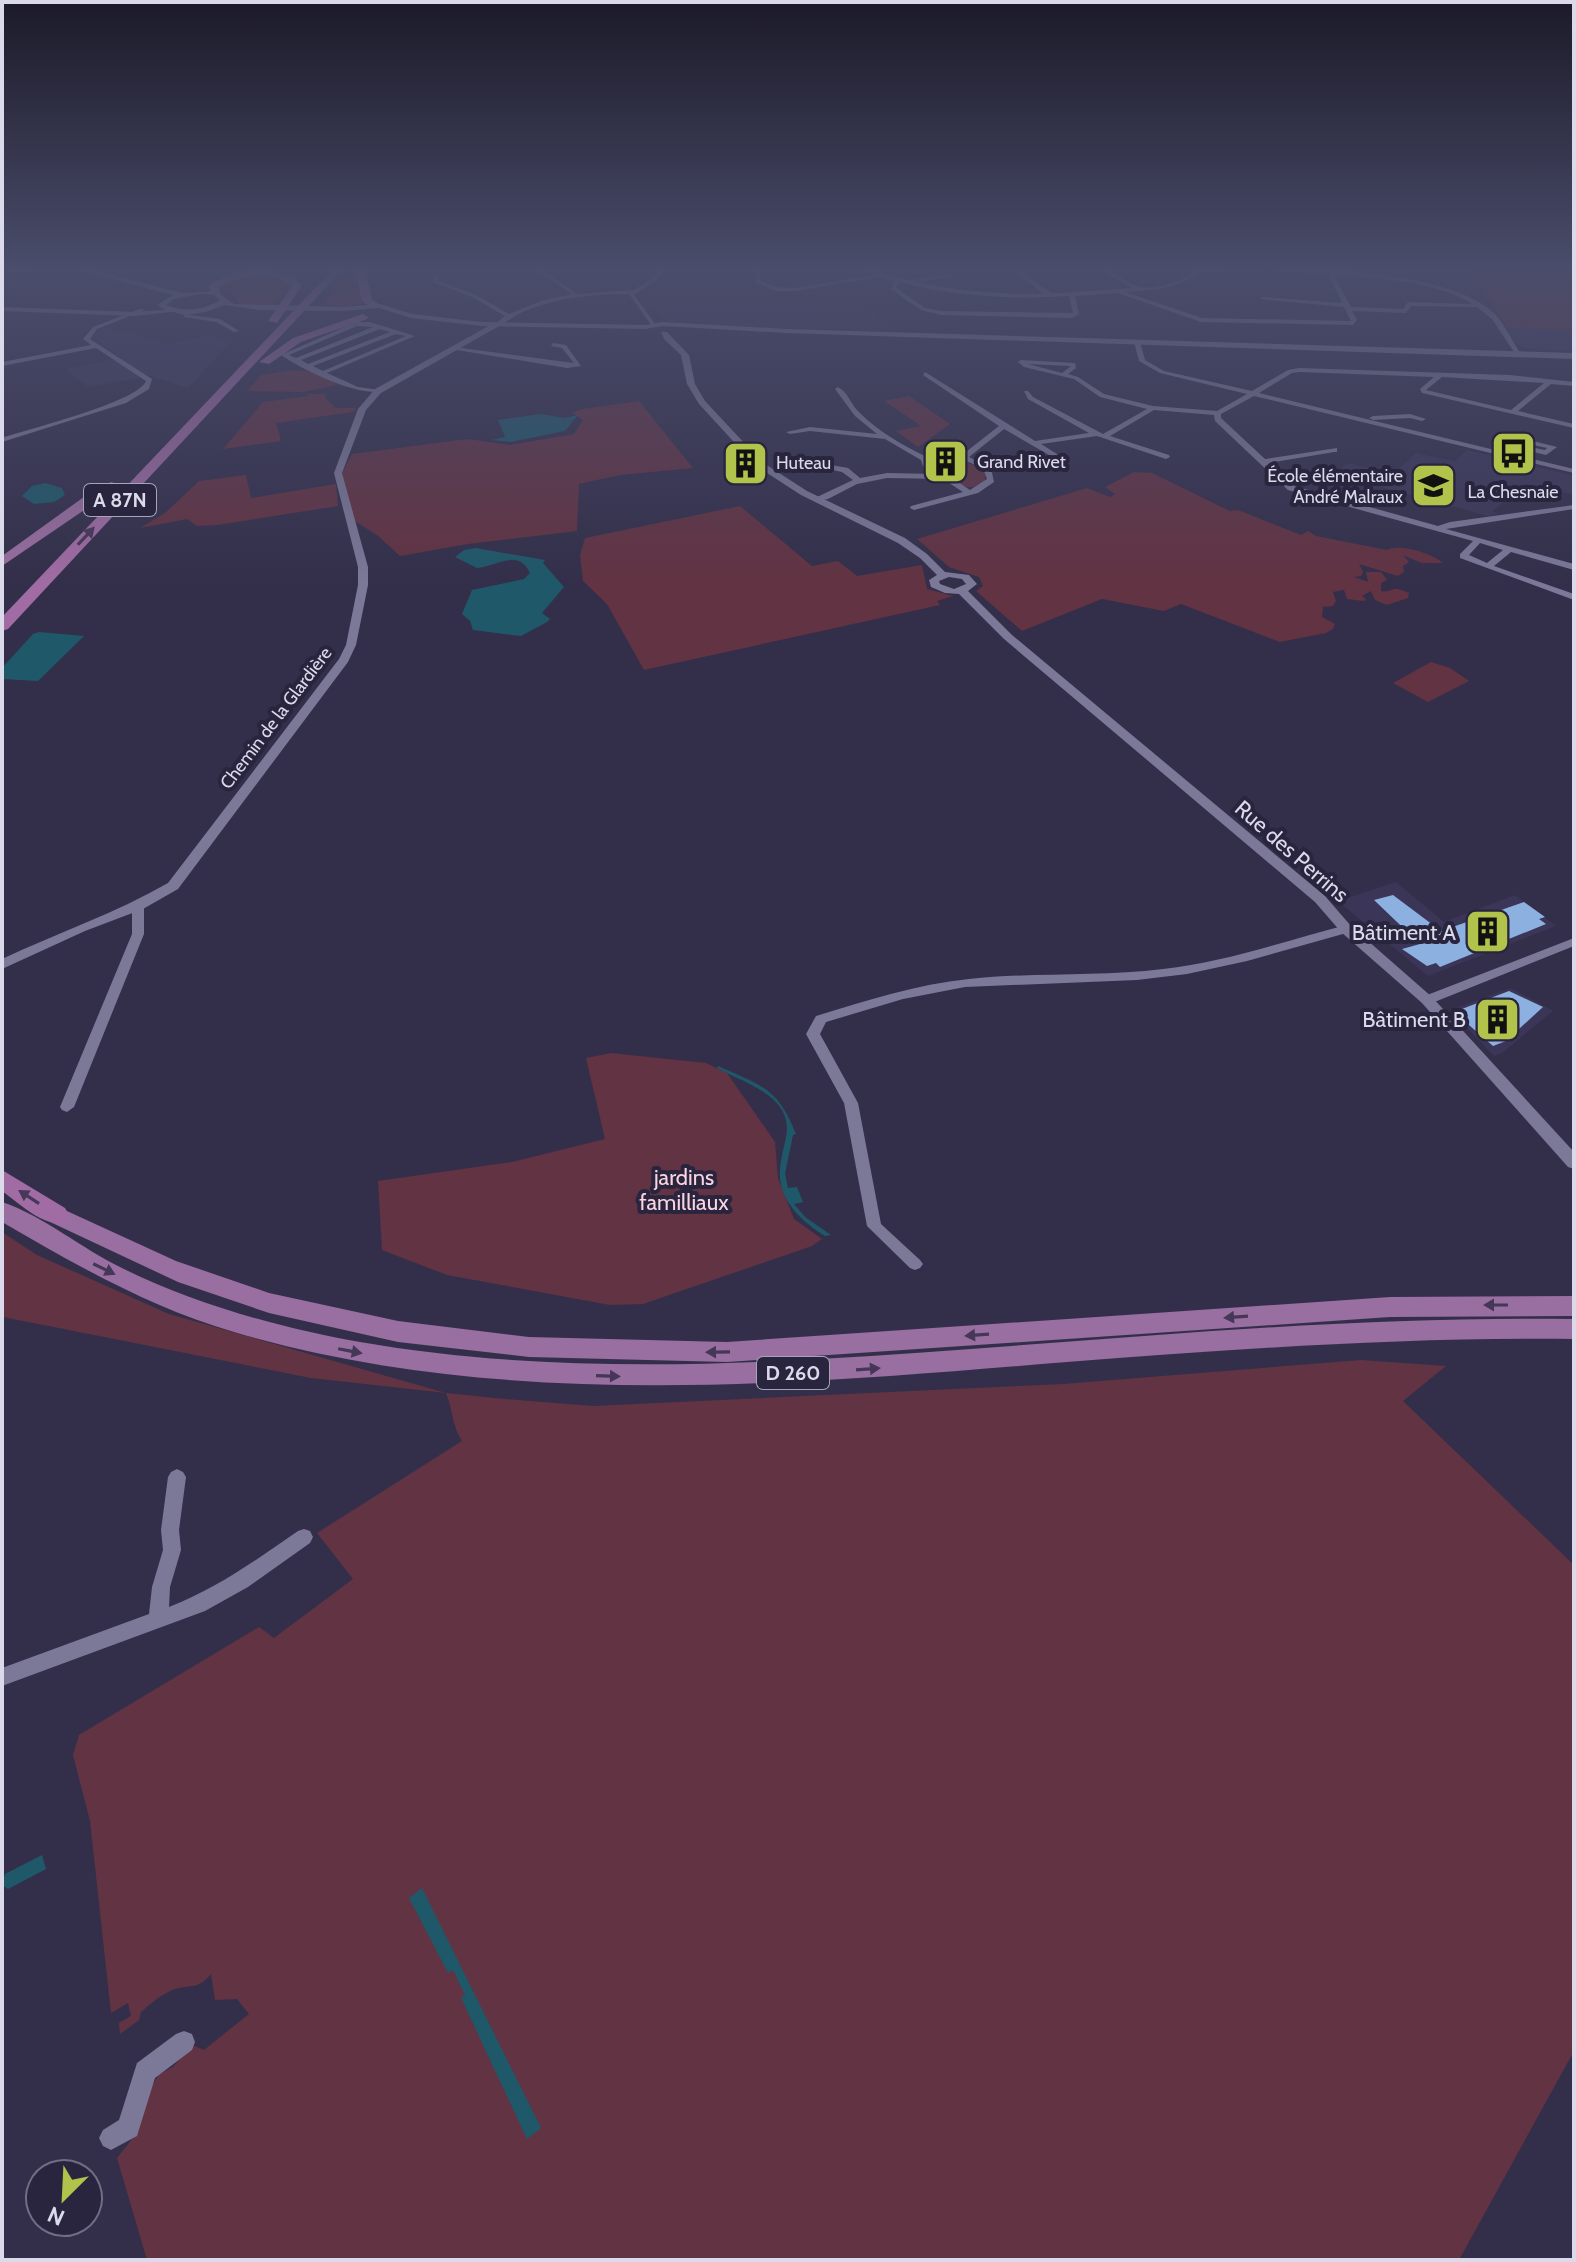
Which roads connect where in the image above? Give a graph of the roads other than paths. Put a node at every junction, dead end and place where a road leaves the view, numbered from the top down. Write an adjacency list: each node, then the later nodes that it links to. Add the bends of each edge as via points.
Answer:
1 (138, 373): 32 (street, via 150,386 124,402)
2 (223, 373): 42 (highway, A 87N)
3 (240, 373): 21 (highway, A 87N)
4 (250, 373): 21 (highway)
5 (329, 373): 18 (street, via 357,389)
6 (411, 373): 18 (street)
7 (690, 373): 49 (street, via 698,397 758,463)
8 (1057, 373): 13 (street)
9 (1170, 373): 20 (street)
10 (1287, 373): 20 (street)
11 (1369, 373): 14 (street)
12 (925, 374): 27 (street)
13 (1064, 374): 22 (street, via 1102,396)
14 (1441, 374): 15 (street); 23 (street, via 1422,390)
15 (1550, 381): 16 (street); 23 (street)
16 (1574, 384)
17 (838, 389): 31 (street, via 854,411)
18 (378, 391): 63 (street, Chemin de la Glardière, via 362,409 338,473 363,567 351,645 173,886)
19 (1026, 392): 30 (street)
20 (1253, 394): 24 (street); 26 (street)
21 (207, 408): 58 (highway, A 87N, one-way to 21)
22 (1153, 408): 24 (street); 30 (street)
23 (1513, 412): 28 (street)
24 (1217, 413): 41 (street)
25 (1422, 419): 26 (street)
26 (1365, 421): 36 (street)
27 (1004, 426): 33 (street); 38 (street)
28 (1574, 426)
29 (790, 432): 31 (street, via 810,429)
30 (1100, 435): 33 (street); 37 (street)
31 (888, 437): 39 (street)
32 (2, 440)
33 (1035, 443): 40 (street, via 1053,454)
34 (1525, 448): 36 (street)
35 (1334, 450): 41 (street)
36 (1487, 450): 44 (street)
37 (1166, 457)
38 (963, 458): 39 (street); 48 (street, via 985,467 991,476 985,486)
39 (925, 459): 45 (street)
40 (1049, 461)
41 (1262, 462): 52 (street, via 1291,488)
42 (136, 463)
43 (831, 467): 47 (street)
44 (1574, 471)
45 (943, 477): 47 (street, via 899,474); 48 (street)
46 (120, 480): 55 (highway); 60 (highway, A 87N)
47 (858, 480): 49 (street)
48 (968, 492): 51 (street)
49 (820, 499): 64 (street, Rue des Perrins, via 900,540 942,575 935,585 962,591 1008,637 1320,899)
50 (1574, 507): 52 (street)
51 (914, 508)
52 (1441, 528): 53 (street)
53 (1480, 539): 54 (street); 56 (street, via 1463,556)
54 (1510, 548): 56 (street); 57 (street)
55 (2, 562)
56 (1488, 567): 59 (street)
57 (1574, 567)
58 (33, 593): 61 (highway, A 87N); 62 (highway, via 26,615)
59 (1574, 597)
60 (2, 605)
61 (2, 626)
62 (2, 643)
63 (138, 906): 66 (street, Chemin de la Glardière); 68 (street, via 138,934)
64 (1346, 929): 67 (street, Rue des Perrins); 73 (street, via 1186,971 949,985 821,1019 813,1034 851,1103 874,1226)
65 (1574, 942): 67 (street)
66 (2, 964)
67 (1427, 1000): 69 (street, Rue des Perrins)
68 (67, 1107)
69 (1574, 1163)
70 (2, 1179): 72 (highway, D 260, one-way to 70)
71 (2, 1211): 75 (highway, D 260, one-way to 75, via 105,1271 232,1320 361,1353 524,1373 769,1374 1321,1335)
72 (56, 1215): 74 (highway, D 260, one-way to 72, via 1334,1310 727,1352 526,1348 381,1329 249,1297 134,1254)
73 (915, 1264)
74 (1574, 1306)
75 (1574, 1329)
76 (177, 1477): 78 (street, via 172,1550)
77 (304, 1537): 78 (street, via 242,1581)
78 (158, 1621): 79 (street)
79 (2, 1677)
80 (184, 2042): 81 (street, via 145,2071 129,2128)
81 (111, 2138)

